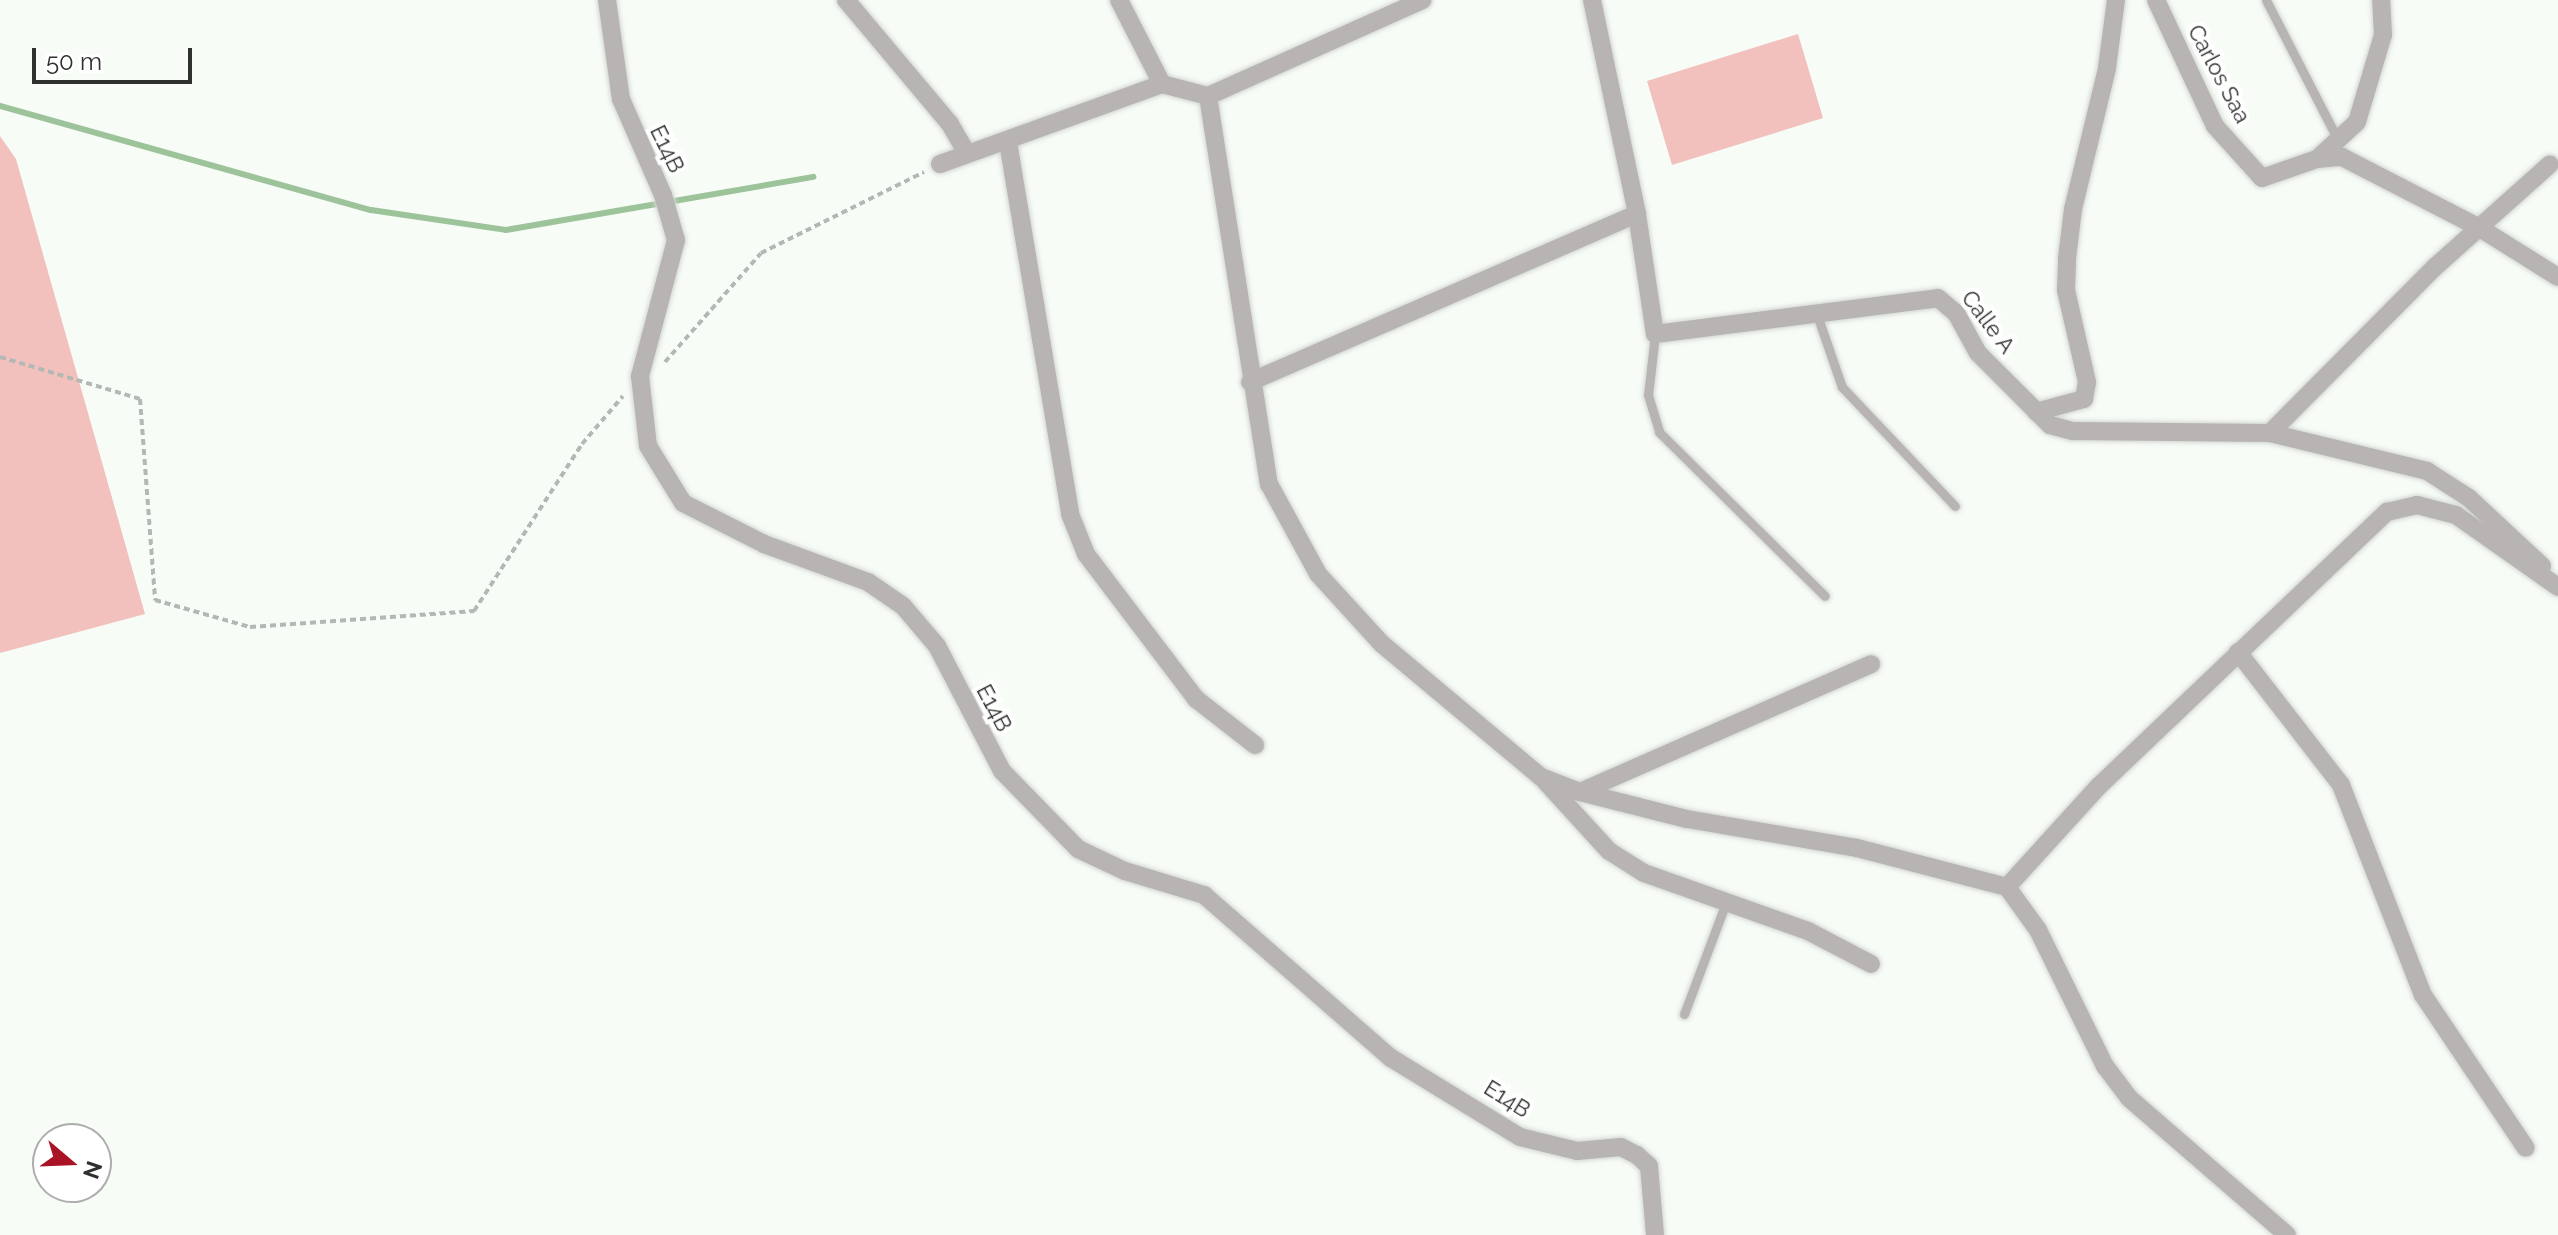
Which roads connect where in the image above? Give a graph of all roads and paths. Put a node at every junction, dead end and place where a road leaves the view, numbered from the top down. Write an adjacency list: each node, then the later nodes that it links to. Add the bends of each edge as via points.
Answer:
1 (607, 0): 25 (street, E14B, via 621,99 663,195 676,240)
2 (846, 0): 15 (street, via 950,124)
3 (1119, 0): 11 (street)
4 (1423, 0): 12 (street)
5 (1613, 0): 10 (street)
6 (2116, 0): 27 (street, via 2067,258 2066,290 2087,382 2084,399)
7 (2156, 0): 16 (street, Carlos Saa, via 2215,126 2262,178)
8 (2266, 0): 13 (lane)
9 (2381, 0): 13 (street, via 2378,61 2357,122)
10 (1593, 1): 19 (street)
11 (1162, 84): 12 (street); 14 (street)
12 (1208, 96): 26 (street)
13 (2338, 140): 16 (street)
14 (1008, 142): 15 (street); 34 (street, via 1070,514 1086,554 1196,699)
15 (967, 154): 17 (street)
16 (2317, 159): 20 (street, via 2333,156 2355,162)
17 (940, 164): 25 (path, via 761,253)
18 (2550, 164): 20 (street)
19 (1637, 214): 23 (street); 26 (street)
20 (2478, 227): 21 (street); 28 (street)
21 (2558, 277)
22 (1816, 312): 23 (street, Calle A); 27 (street, Calle A, via 1927,297 1947,301 1978,353); 29 (lane, via 1842,387)
23 (1655, 334): 31 (lane, via 1648,395 1659,432)
24 (0, 357): 25 (path, via 140,399 155,600 250,627 474,611 582,444)
25 (640, 382): 42 (street, E14B, via 648,446 683,503 764,544 868,582 903,606 937,646 1002,771 1067,840 1125,871 1204,895 1391,1058 1520,1137 1577,1151 1621,1147 1637,1155 1649,1166)
26 (1250, 382): 35 (street, via 1269,484 1318,574 1382,644)
27 (2036, 412): 28 (street, Calle A, via 2050,425 2073,431)
28 (2270, 433): 30 (street, Calle A, via 2427,471 2469,498)
29 (1955, 506)
30 (2558, 585): 32 (street, via 2456,515 2417,505 2400,508 2377,518)
31 (1825, 596)
32 (2238, 652): 37 (street, via 2099,786); 41 (street, via 2341,785 2423,995)
33 (1871, 664): 36 (street)
34 (1255, 745)
35 (1541, 777): 36 (street); 38 (street, via 1609,851 1644,873)
36 (1580, 792): 37 (street, via 1687,819 1857,848)
37 (2007, 887): 43 (street, via 2038,930 2105,1066 2129,1098)
38 (1726, 902): 39 (street, via 1808,931); 40 (lane)
39 (1871, 964)
40 (1684, 1014)
41 (2526, 1148)
42 (1655, 1235)
43 (2287, 1235)

